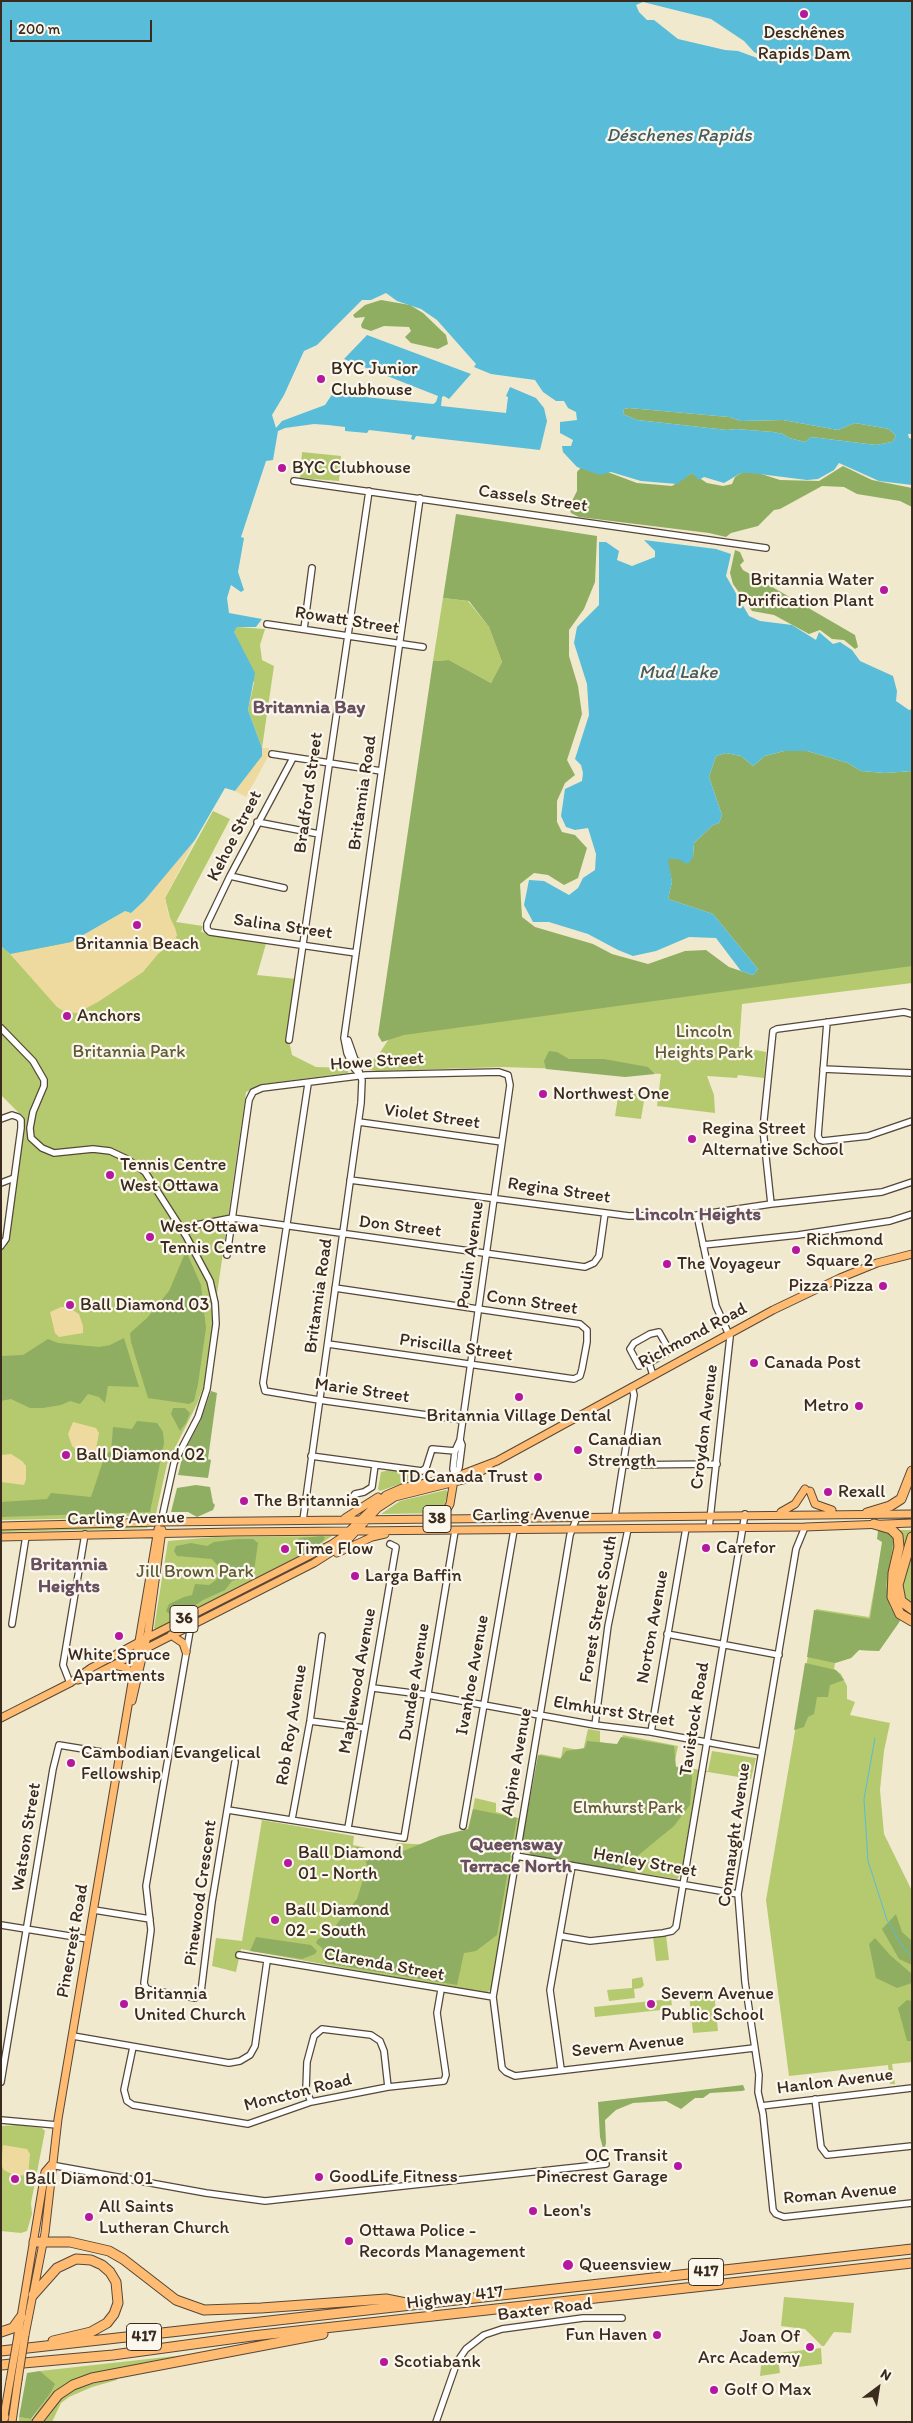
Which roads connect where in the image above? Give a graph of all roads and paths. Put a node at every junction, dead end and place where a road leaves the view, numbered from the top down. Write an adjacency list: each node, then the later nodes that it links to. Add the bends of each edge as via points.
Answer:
1 (294, 481): 2 (street, Cassels Street)
2 (368, 491): 3 (street, Cassels Street); 8 (street, Bradford Street)
3 (420, 498): 4 (street, Cassels Street); 9 (street, Britannia Road)
4 (766, 548)
5 (312, 568): 7 (street)
6 (267, 624): 7 (street, Rowatt Street)
7 (304, 629): 8 (street, Rowatt Street)
8 (348, 636): 9 (street, Rowatt Street); 13 (street, Bradford Street)
9 (399, 644): 10 (street, Rowatt Street); 14 (street, Britannia Road)
10 (423, 647)
11 (272, 754): 12 (street)
12 (293, 758): 13 (street); 15 (street, Kehoe Street)
13 (329, 761): 14 (street); 16 (street, Bradford Street)
14 (381, 771): 21 (street, Britannia Road)
15 (257, 822): 16 (street); 17 (street, Kehoe Street)
16 (318, 834): 20 (street, Bradford Street)
17 (230, 876): 18 (street); 19 (street, Kehoe Street)
18 (284, 888)
19 (207, 929): 20 (street, Salina Street)
20 (302, 944): 21 (street, Salina Street); 25 (street, Bradford Street)
21 (356, 953): 28 (street, Britannia Road, via 346,1033)
22 (912, 1014): 23 (street, via 904,1012)
23 (827, 1022): 26 (street); 40 (street, via 777,1029 772,1035 763,1129)
24 (1, 1028): 46 (street, via 33,1061 44,1080 30,1128 31,1138 36,1144 54,1153 93,1149 110,1151 127,1159 145,1172)
25 (289, 1040)
26 (823, 1070): 27 (street); 33 (street, via 818,1136 823,1142 868,1136)
27 (912, 1073)
28 (360, 1075): 29 (street, Howe Street, via 499,1072); 30 (street, Howe Street); 32 (street, Britannia Road)
29 (508, 1075): 34 (street, Poulin Avenue, via 510,1086)
30 (308, 1084): 44 (street, Howe Street, via 262,1088 250,1094); 45 (street)
31 (1, 1120): 35 (street, via 12,1115 21,1123)
32 (359, 1122): 34 (street, Violet Street); 36 (street, Britannia Road)
33 (912, 1122)
34 (502, 1142): 39 (street, Poulin Avenue)
35 (14, 1178): 38 (street); 48 (street)
36 (350, 1180): 39 (street, Regina Street); 47 (street, Britannia Road)
37 (912, 1182): 40 (street, Regina Street, via 882,1192)
38 (1, 1183)
39 (494, 1197): 41 (street, Regina Street); 50 (street, Poulin Avenue)
40 (771, 1204): 43 (street, Regina Street)
41 (605, 1212): 43 (street, Regina Street, via 629,1216); 50 (street, Don Street, via 599,1256 585,1267)
42 (912, 1214): 49 (street, via 798,1235)
43 (697, 1215): 49 (street, Croydon Avenue)
44 (232, 1218): 45 (street, Don Street); 46 (street, Don Street); 52 (street)
45 (288, 1225): 47 (street, Don Street); 62 (street, Marie Street, via 263,1383 266,1391)
46 (181, 1228): 89 (street, via 208,1276 216,1324 206,1394 174,1463)
47 (342, 1235): 50 (street, Don Street); 53 (street, Britannia Road)
48 (3, 1244)
49 (703, 1245): 55 (street, Croydon Avenue, via 716,1306)
50 (486, 1253): 54 (street, Poulin Avenue)
51 (912, 1254): 55 (main road, Richmond Road / 36, via 840,1278)
52 (227, 1255)
53 (335, 1288): 54 (street, Conn Street); 56 (street, Britannia Road)
54 (478, 1310): 58 (street, Poulin Avenue); 60 (street, Conn Street, via 584,1326 587,1342)
55 (729, 1333): 59 (main road, Richmond Road / 36); 67 (street, Croydon Avenue)
56 (328, 1344): 58 (street, Priscilla Street); 62 (street, Britannia Road)
57 (649, 1363): 57 (street, via 666,1353 668,1348 659,1332 634,1343 630,1349 639,1366); 59 (street)
58 (471, 1365): 60 (street, Priscilla Street, via 574,1379); 63 (street, Poulin Avenue)
59 (653, 1375): 61 (main road, Richmond Road / 36)
60 (580, 1376)
61 (632, 1386): 69 (street, via 634,1395); 71 (main road, Richmond Road / 36, via 496,1461)
62 (319, 1400): 63 (street, Marie Street); 66 (street, Britannia Road)
63 (463, 1420): 64 (street, Poulin Avenue)
64 (460, 1440): 65 (street, Poulin Avenue); 71 (street, Poulin Avenue, via 459,1468)
65 (455, 1451): 68 (street, via 432,1449 426,1468 419,1471); 71 (street, Poulin Avenue)
66 (311, 1456): 68 (street); 85 (street, Britannia Road)
67 (716, 1464): 69 (street); 80 (street, Croydon Avenue)
68 (375, 1465): 73 (street, via 372,1487 355,1494)
69 (622, 1465): 81 (street)
70 (912, 1471): 76 (highway, via 901,1498 890,1506)
71 (454, 1480): 72 (main road, Richmond Road / 36, via 402,1488); 74 (main road, Poulin Avenue); 88 (main road, Richmond Road / 36, via 400,1495 382,1505)
72 (386, 1495): 86 (main road, via 351,1516); 87 (main road, Richmond Road / 36)
73 (349, 1502)
74 (450, 1504): 83 (main road, via 443,1515); 84 (main road, via 455,1513)
75 (845, 1513): 76 (main road, Carling Avenue / 38); 78 (main road, Carling Avenue / 38); 78 (main road, via 819,1506 807,1490 795,1504)
76 (867, 1513): 79 (main road, Carling Avenue / 38)
77 (745, 1514): 78 (main road, Carling Avenue / 38); 80 (main road, Carling Avenue / 38); 96 (street, Tavistock Road)
78 (776, 1514)
79 (912, 1514)
80 (710, 1515): 81 (main road, Carling Avenue / 38); 95 (street, Croydon Avenue)
81 (615, 1516): 82 (main road, Carling Avenue / 38)
82 (577, 1517): 84 (main road, Carling Avenue / 38); 97 (street, Alpine Avenue)
83 (434, 1518): 84 (main road, Carling Avenue / 38); 88 (main road, Carling Avenue / 38)
84 (465, 1518)
85 (303, 1520): 86 (main road, Carling Avenue / 38); 89 (main road, Carling Avenue / 38)
86 (334, 1520): 87 (main road, Carling Avenue / 38)
87 (359, 1520): 88 (main road, Carling Avenue / 38); 101 (main road, Richmond Road / 36)
88 (367, 1520): 102 (main road, Richmond Road / 36)
89 (161, 1522): 92 (main road, Carling Avenue / 38); 104 (main road, Pinecrest Road)
90 (912, 1523): 91 (main road, Carling Avenue / 38)
91 (874, 1524): 93 (main road, Carling Avenue / 38); 114 (highway, via 891,1529 898,1536 892,1597 900,1614)
92 (1, 1526)
93 (805, 1527): 96 (main road, Carling Avenue / 38); 125 (street, Connaught Avenue, via 796,1548)
94 (686, 1528): 95 (main road, Carling Avenue / 38); 98 (main road, Carling Avenue / 38); 117 (street, Norton Avenue)
95 (709, 1528): 96 (main road, Carling Avenue / 38)
96 (743, 1528): 122 (street, Tavistock Road)
97 (572, 1529): 98 (main road, Carling Avenue / 38); 100 (main road, Carling Avenue / 38); 132 (street, Alpine Avenue)
98 (628, 1529): 136 (street, Forest Street South, via 608,1626)
99 (455, 1530): 100 (main road, Carling Avenue / 38); 103 (main road, Carling Avenue / 38); 130 (street, Dundee Avenue)
100 (514, 1530): 131 (street, Ivanhoe Avenue)
101 (350, 1531): 102 (main road, Carling Avenue / 38); 104 (main road, Carling Avenue / 38); 111 (main road, Richmond Road / 36, via 336,1542)
102 (358, 1531): 103 (main road, Carling Avenue / 38); 110 (main road, Richmond Road / 36)
103 (416, 1531): 110 (main road, via 372,1537)
104 (160, 1533): 105 (main road, Carling Avenue / 38); 120 (main road, Pinecrest Road); 121 (main road, Pinecrest Road)
105 (85, 1534): 107 (main road, Carling Avenue / 38); 128 (street, via 63,1665)
106 (1, 1536): 107 (main road, Carling Avenue / 38)
107 (26, 1536): 115 (street)
108 (912, 1537): 113 (highway, via 898,1585 901,1601)
109 (390, 1544): 129 (street, Maplewood Avenue, via 396,1547)
110 (314, 1563): 112 (main road, Richmond Road / 36)
111 (280, 1571): 112 (main road); 120 (main road, Richmond Road / 36)
112 (284, 1578): 116 (main road, Richmond Road / 36)
113 (912, 1610)
114 (912, 1622)
115 (12, 1624)
116 (191, 1625): 118 (main road, Richmond Road / 36); 124 (street, Pinewood Crescent)
117 (667, 1634): 122 (street); 138 (street, Norton Avenue)
118 (171, 1635): 123 (main road, Richmond Road / 36); 124 (main road, via 182,1641)
119 (322, 1636): 134 (street, Rob Roy Avenue)
120 (147, 1638): 121 (main road, Richmond Road / 36); 123 (main road, Pinecrest Road)
121 (139, 1642): 123 (main road, Pinecrest Road); 128 (main road, Richmond Road / 36)
122 (723, 1644): 125 (street); 139 (street, Tavistock Road)
123 (140, 1651): 126 (main road, Richmond Road / 36); 127 (main road, Pinecrest Road); 135 (main road, Pinecrest Road, via 137,1685)
124 (186, 1652): 152 (street, Pinewood Crescent, via 146,1886)
125 (779, 1655): 140 (street, Connaught Avenue)
126 (114, 1664): 127 (main road, via 127,1668); 128 (main road, Richmond Road / 36, via 94,1675)
127 (132, 1679): 135 (main road, Pinecrest Road)
128 (70, 1682): 133 (main road, Richmond Road / 36)
129 (373, 1688): 130 (street, Elmhurst Street); 137 (street, Maplewood Avenue)
130 (428, 1695): 131 (street, Elmhurst Street); 146 (street, Dundee Avenue, via 404,1838)
131 (483, 1705): 132 (street, Elmhurst Street); 145 (street, Ivanhoe Avenue)
132 (540, 1715): 136 (street, Elmhurst Street); 147 (street, Alpine Avenue)
133 (1, 1718)
134 (310, 1721): 137 (street); 144 (street, Rob Roy Avenue)
135 (126, 1723): 141 (main road, Pinecrest Road)
136 (595, 1725): 138 (street, Elmhurst Street)
137 (365, 1728): 146 (street, Maplewood Avenue)
138 (651, 1732): 139 (street, Elmhurst Street)
139 (706, 1741): 140 (street, Elmhurst Street); 149 (street, Tavistock Road)
140 (761, 1752): 150 (street, Connaught Avenue)
141 (120, 1755): 151 (main road, Pinecrest Road); 154 (street, Watson Street, via 59,1745)
142 (235, 1762): 143 (street, Pinewood Crescent)
143 (228, 1810): 144 (street); 152 (street, Pinewood Crescent, via 200,1996 186,1997 146,1988)
144 (292, 1818): 146 (street)
145 (463, 1826)
146 (348, 1828)
147 (516, 1856): 148 (street, Henley Street); 160 (street, Alpine Avenue)
148 (572, 1866): 149 (street, Henley Street); 155 (street)
149 (683, 1884): 150 (street, Henley Street); 155 (street, Tavistock Road, via 676,1927 668,1932 590,1941)
150 (738, 1894): 163 (street, Connaught Avenue)
151 (94, 1910): 152 (street); 156 (main road, Pinecrest Road)
152 (150, 1919)
153 (1, 1925): 154 (street)
154 (27, 1930): 156 (street); 166 (street, Watson Street)
155 (561, 1936): 164 (street, via 550,1990)
156 (88, 1940): 161 (main road, Pinecrest Road)
157 (239, 1955): 158 (street, Clarenda Street)
158 (267, 1961): 159 (street, Clarenda Street); 162 (street, via 255,2046 250,2055 229,2063)
159 (441, 1990): 160 (street, Clarenda Street); 167 (street, Moncton Road, via 437,2013 446,2075 444,2081)
160 (493, 1997): 165 (street, Alpine Avenue, via 502,2068)
161 (73, 2036): 162 (street); 173 (main road, Pinecrest Road)
162 (133, 2047): 170 (street, Moncton Road, via 124,2090 126,2101 133,2105 248,2124)
163 (754, 2048): 164 (street, Severn Avenue); 171 (street, Connaught Avenue)
164 (561, 2069): 165 (street, Severn Avenue, via 515,2076)
165 (506, 2072)
166 (1, 2082)
167 (388, 2087): 170 (street, Moncton Road); 170 (street, via 380,2041 370,2036 322,2029 314,2036 308,2062 306,2089)
168 (912, 2088): 169 (street, Hanlon Avenue)
169 (815, 2099): 171 (street, Hanlon Avenue); 174 (street, via 821,2147 827,2155)
170 (311, 2102)
171 (761, 2106): 178 (street, Connaught Avenue)
172 (1, 2120): 173 (street)
173 (58, 2125): 176 (main road, Pinecrest Road)
174 (912, 2146)
175 (606, 2164): 176 (street, via 265,2201)
176 (51, 2165): 179 (main road, Pinecrest Road, via 53,2178); 180 (main road, Pinecrest Road, via 45,2172)
177 (912, 2203): 178 (street, Roman Avenue, via 784,2217)
178 (773, 2210)
179 (44, 2241): 180 (highway); 183 (main road, Pinecrest Road); 184 (highway, via 76,2243 109,2251 176,2300 204,2310 386,2300)
180 (34, 2242): 185 (main road, Pinecrest Road, via 24,2300)
181 (912, 2249): 184 (highway, 417)
182 (912, 2263): 187 (highway, Highway 417 / 417)
183 (33, 2296): 185 (main road, Pinecrest Road); 189 (highway, via 57,2268 66,2262 84,2259 97,2262 110,2272 116,2282 118,2299 111,2319 91,2332)
184 (416, 2305): 189 (highway, 417)
185 (25, 2317): 188 (highway); 193 (main road, Pinecrest Road, bridge)
186 (622, 2318): 195 (street, Baxter Road, via 576,2319 502,2329 484,2335 466,2349 457,2362)
187 (396, 2321): 190 (highway, Highway 417 / 417); 194 (highway, via 92,2378 58,2395)
188 (1, 2332)
189 (1, 2351)
190 (53, 2360): 191 (highway, Highway 417 / 417); 192 (highway)
191 (1, 2365)
192 (1, 2369)
193 (5, 2421)
194 (37, 2422)
195 (436, 2422)

